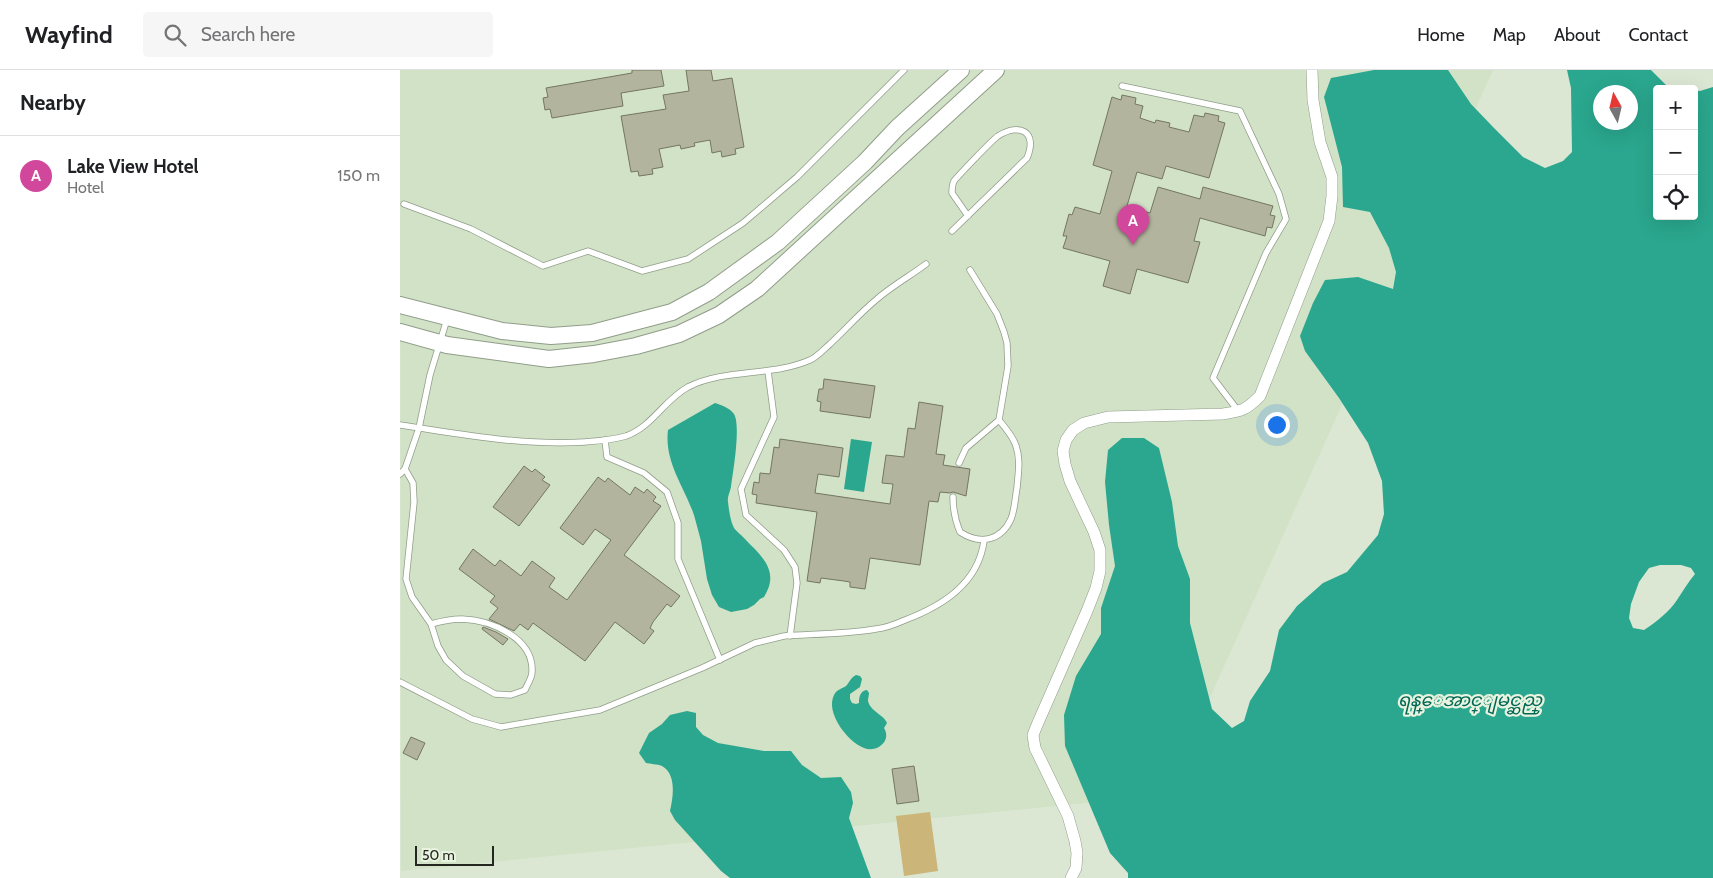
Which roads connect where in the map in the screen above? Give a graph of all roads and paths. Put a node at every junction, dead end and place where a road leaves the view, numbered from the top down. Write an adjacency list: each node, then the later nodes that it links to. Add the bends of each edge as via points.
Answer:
1 (904, 70): 6 (lane, via 797,177 743,222 688,259 642,271 588,251 543,266 471,229)
2 (961, 70): 12 (main road, via 778,242 709,292 672,312 592,333 551,336 502,331)
3 (996, 70): 14 (main road, via 757,289 719,315 679,334 636,346 548,359)
4 (1312, 70): 16 (street, via 1320,142 1332,177 1329,221 1260,396)
5 (1122, 86): 16 (lane, via 1240,111 1280,194 1286,219 1266,253 1213,378)
6 (404, 204)
7 (968, 216): 7 (lane, via 1027,158 1031,142 1024,131 1011,129 997,137 954,182 952,193); 8 (lane)
8 (952, 231)
9 (926, 264): 15 (lane, via 878,297 812,360)
10 (970, 270): 17 (lane, via 997,314 1008,344 1008,366)
11 (400, 305): 12 (main road)
12 (448, 317): 14 (lane)
13 (400, 332): 14 (main road)
14 (439, 343): 19 (lane)
15 (768, 371): 20 (lane, via 707,380 688,387 639,429 626,436); 27 (lane, via 774,417 741,489 746,515 784,550 794,567 797,583)
16 (1239, 412): 30 (street, via 1108,417 1084,423 1066,440 1063,451 1065,464 1100,550 1100,571 1087,611 1034,735 1038,757 1068,816 1075,841 1078,853)
17 (999, 420): 21 (lane, via 966,448); 25 (lane, via 1016,446 1019,467 1011,518 1004,531)
18 (400, 425): 19 (lane)
19 (419, 428): 20 (lane, via 517,441 564,444); 22 (lane)
20 (605, 440): 28 (lane, via 607,457 644,473 667,492 678,523 678,559)
21 (959, 463)
22 (405, 468): 23 (lane); 26 (lane, via 413,484 414,502 406,579 412,597)
23 (400, 474)
24 (953, 497): 25 (lane, via 952,508 960,532)
25 (984, 541): 27 (lane, via 982,555 968,579 952,595 918,615 878,629)
26 (431, 624): 26 (lane, via 446,660 463,676 495,694 511,695 525,690 532,674 531,657 522,642 506,631 479,621 445,620)
27 (790, 636): 28 (lane, via 756,643)
28 (720, 660): 29 (lane, via 600,710 501,727 472,719)
29 (400, 682)
30 (1071, 878)

